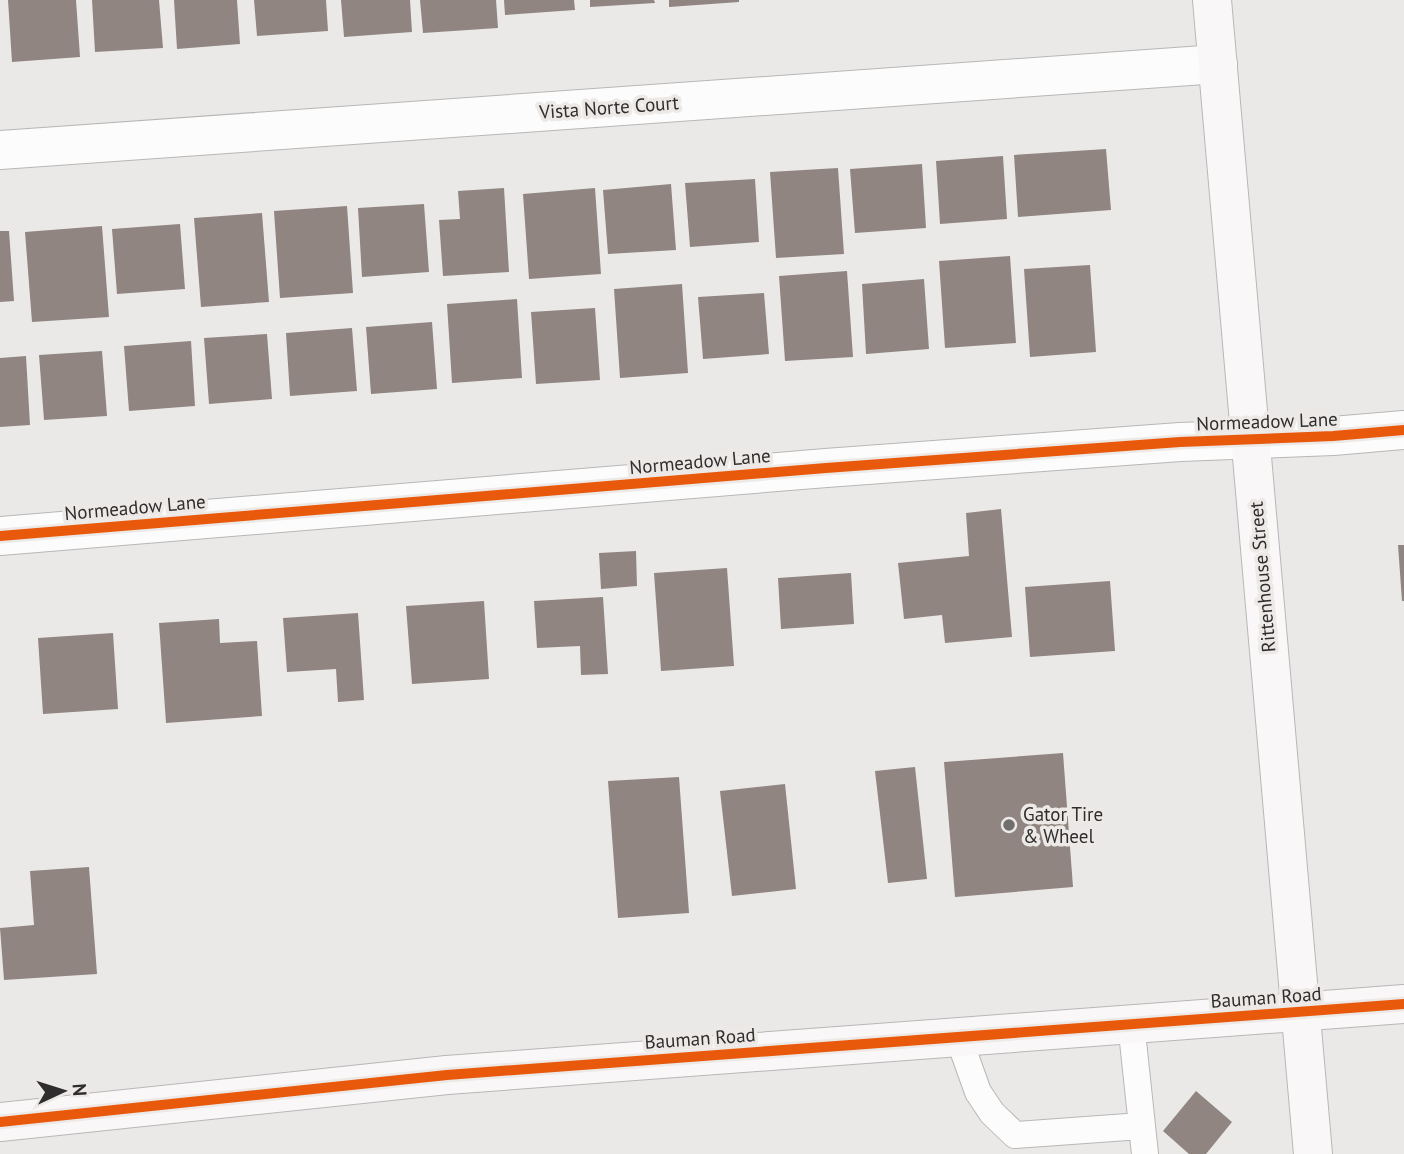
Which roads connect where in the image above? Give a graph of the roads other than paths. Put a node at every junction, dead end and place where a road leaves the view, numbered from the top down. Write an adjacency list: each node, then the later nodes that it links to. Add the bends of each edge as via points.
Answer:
1 (1212, 0): 2 (street, Rittenhouse Street)
2 (1218, 64): 3 (street, Vista Norte Court); 5 (street, Rittenhouse Street)
3 (0, 150)
4 (1404, 430): 5 (street, Normeadow Lane)
5 (1249, 440): 6 (street, Normeadow Lane, via 840,467); 8 (street, Rittenhouse Street)
6 (0, 536)
7 (1404, 1004): 8 (street, Bauman Road)
8 (1301, 1012): 9 (street, Bauman Road); 14 (street, Rittenhouse Street)
9 (1131, 1023): 10 (street, Bauman Road); 12 (lane)
10 (958, 1036): 11 (street, Bauman Road, via 447,1075); 12 (lane, via 978,1092 1015,1135)
11 (0, 1122)
12 (1141, 1126): 13 (lane)
13 (1145, 1154)
14 (1313, 1154)

